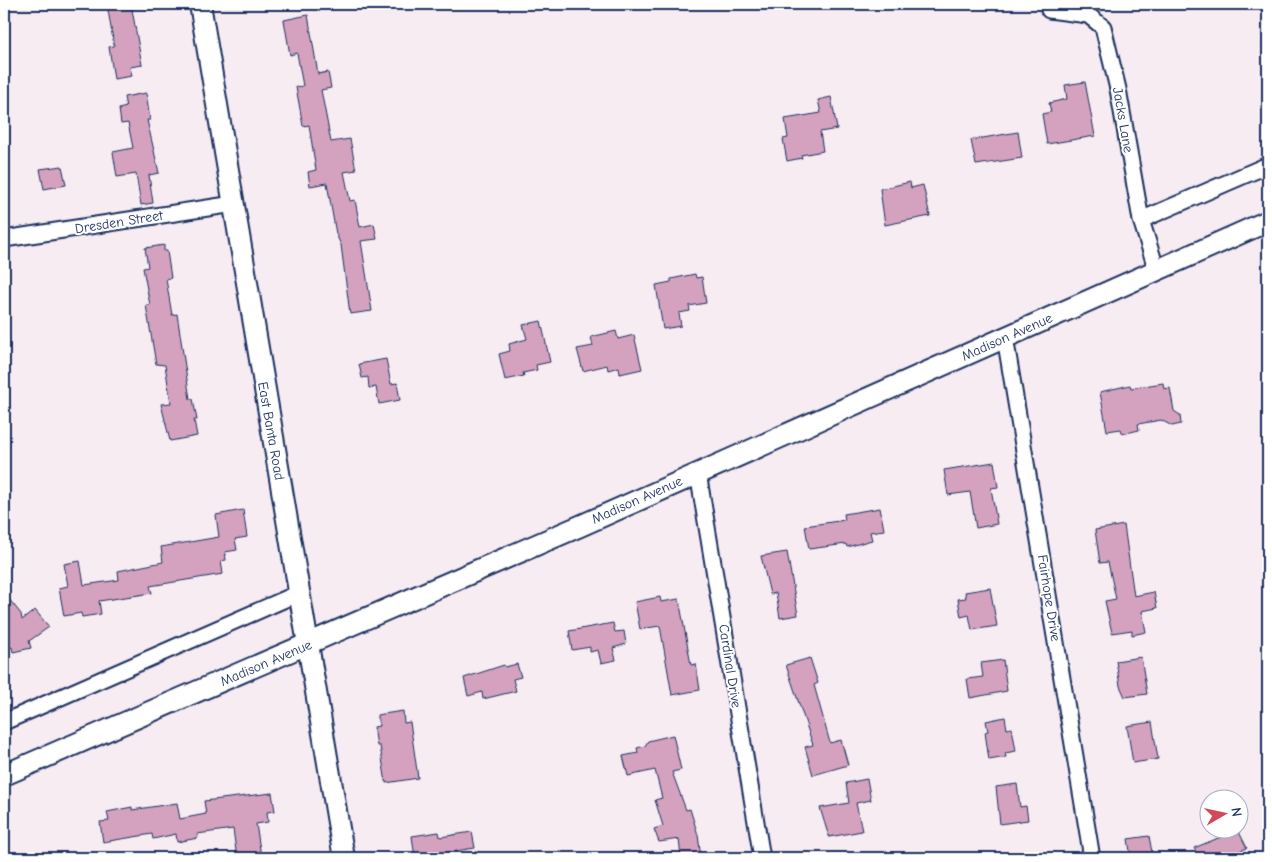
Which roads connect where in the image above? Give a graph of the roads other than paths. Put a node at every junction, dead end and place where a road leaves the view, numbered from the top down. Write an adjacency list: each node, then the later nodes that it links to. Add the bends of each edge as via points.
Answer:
1 (200, 4): 4 (main road, East Banta Road)
2 (1049, 10): 5 (street, Jacks Lane, via 1088,15 1103,27 1118,89)
3 (1268, 165): 5 (street)
4 (234, 204): 7 (street, Dresden Street); 11 (main road, East Banta Road)
5 (1141, 220): 8 (street, Jacks Lane)
6 (1268, 221): 8 (main road, Madison Avenue)
7 (4, 239)
8 (1157, 271): 9 (main road, Madison Avenue)
9 (1005, 337): 10 (main road, Madison Avenue); 17 (street, Fairhope Drive)
10 (698, 473): 12 (main road, Madison Avenue); 16 (street, Cardinal Drive)
11 (299, 593): 12 (main road, East Banta Road); 13 (street)
12 (308, 645): 14 (main road, Madison Avenue); 15 (main road, East Banta Road)
13 (4, 722)
14 (4, 775)
15 (344, 858)
16 (762, 858)
17 (1092, 858)

